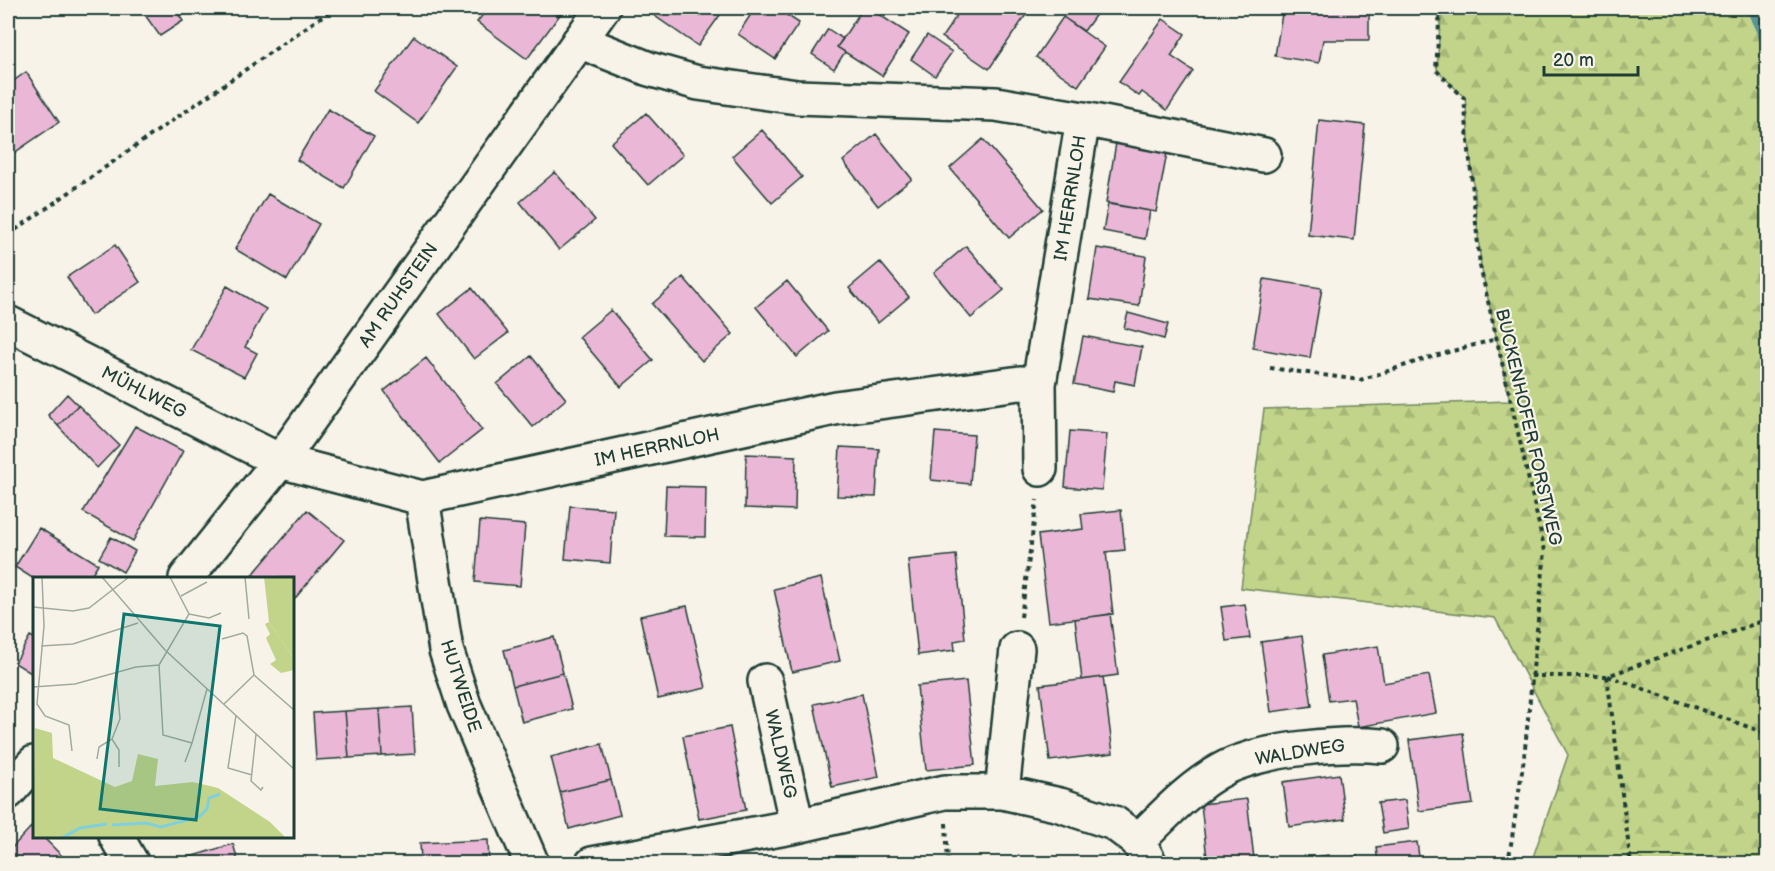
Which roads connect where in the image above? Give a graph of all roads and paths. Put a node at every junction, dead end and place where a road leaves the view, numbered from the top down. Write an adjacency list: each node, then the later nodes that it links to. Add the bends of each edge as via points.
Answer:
1 (334, 8): 7 (path)
2 (603, 8): 4 (street, AM RUHSTEIN)
3 (1440, 8): 9 (path, BUCKENHOFER FORSTWEG, via 1436,70 1464,98 1480,266)
4 (579, 41): 5 (street, IM HERRNLOH, via 649,69 698,83 797,97 996,104); 12 (street, AM RUHSTEIN)
5 (1083, 119): 6 (street, IM HERRNLOH); 11 (street, IM HERRNLOH)
6 (1264, 155)
7 (8, 235)
8 (8, 323): 12 (street, MÜHLWEG)
9 (1496, 339): 10 (path, via 1360,380); 18 (path, BUCKENHOFER FORSTWEG, via 1545,551)
10 (1270, 368)
11 (1039, 384): 13 (street, IM HERRNLOH); 14 (street, IM HERRNLOH, via 1020,383 835,408)
12 (280, 461): 14 (street, IM HERRNLOH); 15 (street, AM RUHSTEIN)
13 (1040, 469): 17 (path)
14 (422, 498): 30 (street, HUTWEIDE, via 446,650 464,705)
15 (188, 577)
16 (1767, 619): 19 (path)
17 (1017, 649): 25 (street)
18 (1531, 676): 19 (path); 32 (path, BUCKENHOFER FORSTWEG, via 1524,758)
19 (1607, 676): 21 (path); 33 (path)
20 (765, 681): 26 (street, WALDWEG)
21 (1767, 734)
22 (1382, 746): 28 (street, WALDWEG, via 1351,743 1259,756 1227,767 1203,782)
23 (33, 765): 24 (street)
24 (8, 792)
25 (1002, 792): 26 (street, WALDWEG, via 945,792); 28 (street, WALDWEG, via 1060,805 1113,823)
26 (797, 826): 31 (street, WALDWEG)
27 (117, 838): 29 (street)
28 (1144, 852)
29 (132, 864)
30 (532, 864)
31 (592, 864)
32 (1508, 864)
33 (1631, 864)

